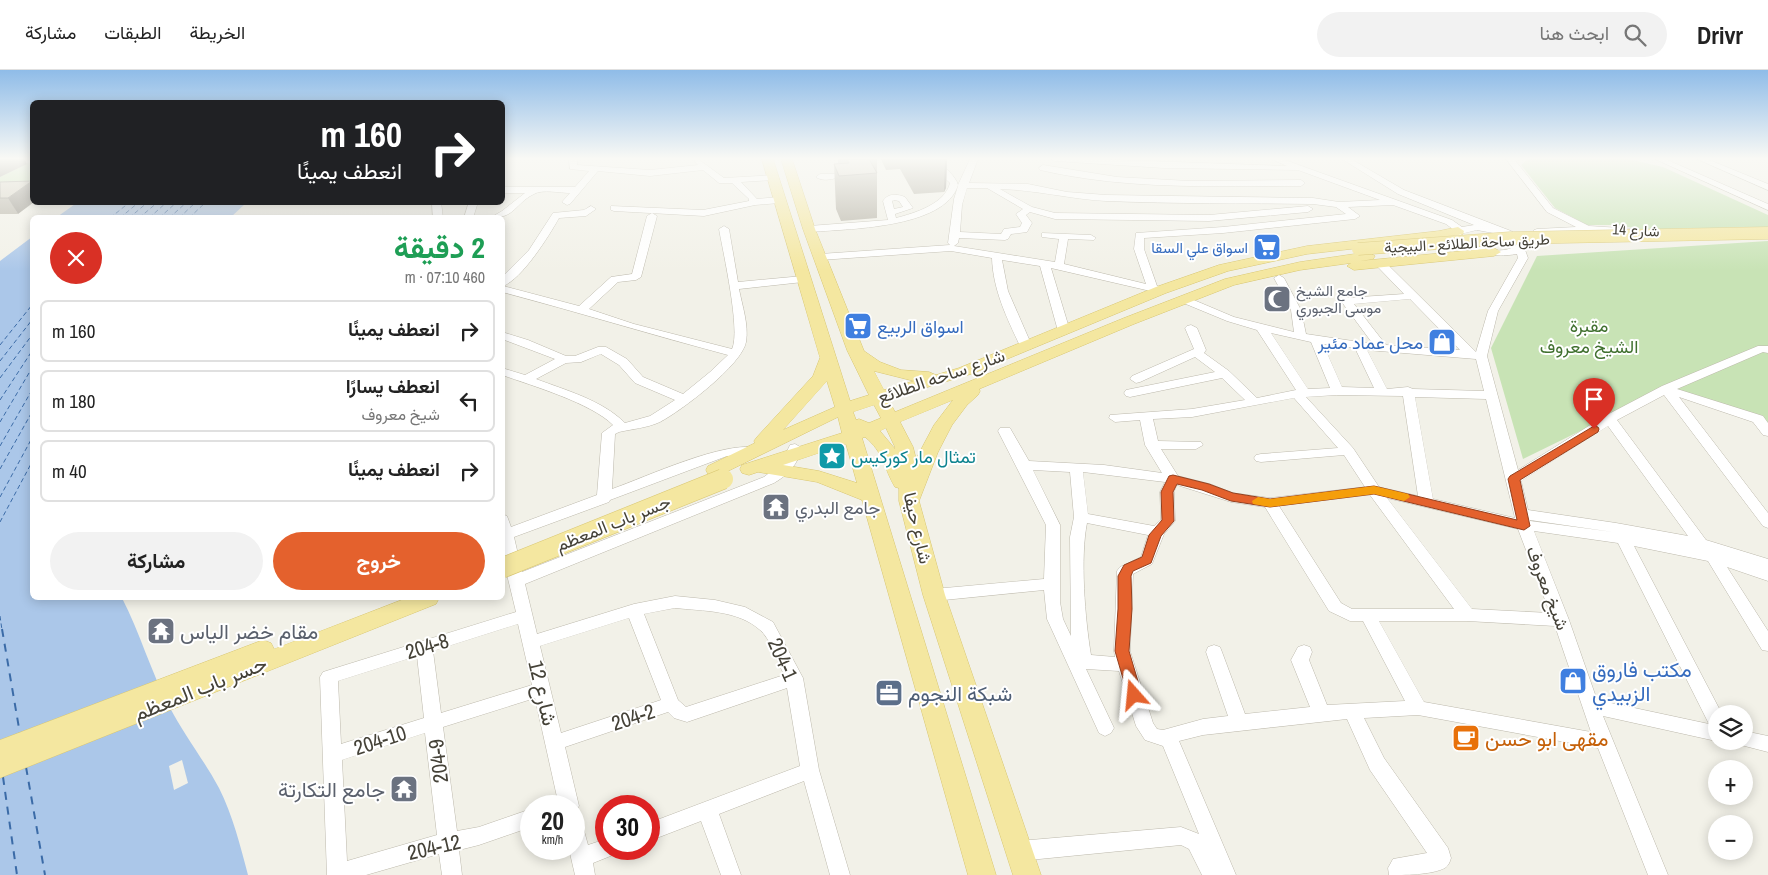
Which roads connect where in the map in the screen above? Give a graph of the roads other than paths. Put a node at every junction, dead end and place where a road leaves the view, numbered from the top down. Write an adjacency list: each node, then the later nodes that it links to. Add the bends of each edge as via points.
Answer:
1 (525, 197): 26 (street)
2 (572, 197): 18 (street)
3 (751, 197): 19 (street)
4 (778, 197): 16 (main road, شارع حيفا)
5 (798, 197): 30 (main road, شارع حيفا)
6 (947, 197): 30 (street, via 915,216)
7 (959, 197): 37 (street)
8 (1007, 197): 25 (street)
9 (1092, 197): 15 (street)
10 (1310, 197): 17 (street)
11 (1381, 197): 20 (street)
12 (1412, 197): 31 (street)
13 (1540, 197): 32 (street, via 1550,210)
14 (1745, 197): 22 (street)
15 (1199, 198): 17 (street)
16 (779, 200): 19 (street); 50 (main road, شارع حيفا)
17 (1313, 201): 21 (street)
18 (567, 202)
19 (753, 202): 23 (street, via 714,209 703,217)
20 (1396, 202): 21 (street); 33 (street, via 1449,222)
21 (1339, 205): 25 (street, via 1209,218 1055,216); 53 (street, via 1355,216 1139,235 1139,249)
22 (1768, 207)
23 (614, 208)
24 (591, 209): 51 (street, via 586,213 556,215 533,252)
25 (1029, 209): 37 (street, via 1021,214 1027,223 1024,230 1007,231 1005,237)
26 (500, 215)
27 (652, 216): 57 (street, via 636,277 615,279)
28 (1768, 227): 32 (street, شارع 14, via 1640,232)
29 (724, 228): 52 (street)
30 (809, 229): 45 (main road, شارع حيفا)
31 (1494, 229): 33 (street); 34 (street)
32 (1588, 229): 34 (street, شارع 14)
33 (1459, 230): 42 (street, via 1456,234 1461,241); 53 (main road, via 1270,257)
34 (1505, 233): 41 (street, via 1519,241)
35 (1768, 233): 44 (main road, طريق ساحة الطلائع - البيجية, bridge)
36 (1045, 234): 38 (street)
37 (956, 235): 40 (street)
38 (1064, 237): 39 (street); 47 (street)
39 (1092, 238)
40 (951, 248): 43 (street); 45 (street)
41 (1520, 248): 42 (street); 48 (street, via 1523,258)
42 (1496, 252): 44 (main road); 48 (street, via 1509,256)
43 (997, 256): 46 (street); 65 (street, via 1007,305)
44 (1369, 256): 49 (main road); 53 (main road, طريق ساحة الطلائع - البيجية, via 1282,261); 55 (street); 56 (main road, طريق ساحة الطلائع - البيجية, via 1266,273 1230,282)
45 (820, 257): 69 (main road, شارع حيفا)
46 (1045, 264): 47 (street); 60 (street)
47 (1059, 266): 53 (street)
48 (1516, 267): 71 (street, via 1493,311)
49 (1279, 278): 56 (main road); 61 (street, via 1296,310)
50 (803, 280): 52 (street); 73 (main road, شارع حيفا)
51 (505, 281)
52 (733, 286): 68 (street, via 741,336)
53 (1161, 288): 60 (main road, شارع ساحه الطلائع)
54 (505, 290): 57 (street)
55 (1414, 296): 66 (street, via 1346,301); 71 (street)
56 (1189, 298): 58 (street, via 1222,316); 80 (main road, شارع ساحه الطلائع)
57 (581, 310): 68 (street)
58 (1260, 326): 61 (street); 87 (street)
59 (1191, 328): 70 (street, via 1200,348)
60 (1064, 331): 65 (main road, شارع ساحه الطلائع)
61 (1300, 335): 63 (street)
62 (505, 336): 72 (street)
63 (1315, 338): 64 (street); 84 (street)
64 (1359, 345): 66 (street); 83 (street)
65 (1026, 346): 74 (main road, شارع ساحه الطلائع)
66 (1382, 348): 71 (street)
67 (1768, 350): 82 (street, via 1762,348)
68 (735, 353): 89 (street, via 722,368)
69 (856, 353): 77 (main road, via 878,368 896,374); 91 (main road, شارع حيفا)
70 (1197, 353): 76 (street); 79 (street)
71 (1476, 355): 88 (street, شیخ معروف)
72 (564, 359): 78 (street); 89 (street, via 577,360 597,350 605,350 623,362 639,380)
73 (827, 359): 81 (main road, شارع حيفا); 104 (main road, via 825,370 815,385)
74 (965, 371): 77 (main road, شارع ساحه الطلائع); 91 (main road)
75 (505, 372): 78 (street)
76 (1225, 374): 86 (street); 90 (street)
77 (947, 376): 91 (main road, شارع ساحه الطلائع)
78 (526, 379): 95 (street, via 593,407 618,420)
79 (1136, 379)
80 (984, 381): 91 (main road, شارع ساحه الطلائع); 113 (main road, via 951,412)
81 (835, 382): 91 (main road, via 847,395); 96 (main road, شارع حيفا)
82 (1666, 389): 94 (street); 98 (street, via 1758,419); 118 (street)
83 (1382, 390): 84 (street); 85 (street)
84 (1337, 391): 87 (street)
85 (1408, 391): 88 (street); 114 (street)
86 (1130, 393)
87 (1301, 394): 90 (street); 101 (street)
88 (1492, 394): 109 (street, شیخ معروف)
89 (683, 399): 95 (street, via 654,419)
90 (1254, 402): 92 (street, via 1192,413)
91 (880, 406): 96 (main road, شارع ساحه الطلائع); 96 (main road); 113 (main road, شارع حيفا, via 904,447 908,462)
92 (1146, 416): 93 (street); 99 (street)
93 (1115, 418)
94 (1610, 419): 109 (street); 123 (street)
95 (622, 427): 112 (street, via 610,433)
96 (854, 427): 102 (main road, شارع ساحه الطلائع); 104 (main road, via 825,416); 111 (main road, شارع حيفا); 113 (main road, via 882,441 890,452)
97 (1005, 431): 105 (street)
98 (1768, 432)
99 (1152, 445): 100 (street); 108 (street)
100 (1196, 445)
101 (1348, 451): 103 (street); 110 (street)
102 (790, 458): 104 (main road); 111 (main road); 127 (street, via 769,480)
103 (1261, 458)
104 (751, 460): 107 (main road); 112 (street, via 725,452)
105 (1024, 465): 106 (street); 129 (street, via 1052,525)
106 (1076, 467): 108 (street); 116 (street)
107 (719, 474): 124 (main road, جسر باب المعظم); 127 (main road, جسر باب المعظم, bridge)
108 (1173, 479): 115 (street, via 1231,497); 120 (street, via 1167,492 1168,521)
109 (1514, 479): 117 (street, شیخ معروف)
110 (1374, 490): 114 (street); 115 (street); 135 (street)
111 (870, 496): 177 (main road, شارع حيفا)
112 (604, 499): 119 (street)
113 (908, 501): 130 (main road, شارع حيفا)
114 (1426, 502): 117 (street)
115 (1270, 503): 134 (street, via 1335,607 1350,615)
116 (1081, 516): 120 (street); 143 (street, via 1077,557 1084,658 1089,664)
117 (1522, 520): 122 (street); 123 (street, via 1616,528); 137 (street, شیخ معروف)
118 (1768, 524)
119 (505, 526)
120 (1157, 532): 143 (street, via 1147,560 1129,568 1124,576 1125,609 1121,639)
121 (505, 536): 127 (street, شارع 12)
122 (1623, 539): 125 (street); 147 (street)
123 (1701, 544): 126 (street)
124 (505, 553)
125 (1713, 557): 128 (street); 139 (street)
126 (1768, 564)
127 (509, 574): 136 (street, شارع 12)
128 (1768, 575)
129 (1052, 584): 130 (street); 154 (street, via 1055,619)
130 (934, 595): 170 (main road, شارع حيفا)
131 (389, 600): 161 (main road, جسر باب المعظم)
132 (423, 600): 163 (main road, جسر باب المعظم)
133 (634, 610): 138 (street, 204-1); 144 (street, 204-1, via 675,602 745,613 767,626); 146 (street)
134 (1368, 614): 135 (street); 149 (street)
135 (1467, 615): 137 (street)
136 (524, 616): 138 (street, شارع 12); 140 (street, 204-8)
137 (1561, 620): 148 (street, شیخ معروف)
138 (531, 642): 145 (street, شارع 12)
139 (1768, 645)
140 (424, 647): 153 (street, 204-9); 162 (street, 204-8, via 329,677)
141 (1214, 652): 152 (street)
142 (1304, 652): 151 (street, via 1300,660 1302,668)
143 (1124, 664): 156 (street, via 1147,731 1157,738)
144 (794, 678): 146 (street, 204-2, via 687,715 680,714); 164 (street, 204-1)
145 (542, 689): 153 (street, 204-10); 158 (street, شارع 12)
146 (671, 704): 158 (street, 204-2)
147 (1708, 705)
148 (1590, 706): 155 (street); 159 (street, شیخ معروف)
149 (1418, 708): 150 (street); 159 (street)
150 (1352, 711): 151 (street); 181 (street, via 1373,757 1441,855 1438,861 1400,866)
151 (1321, 713): 152 (street)
152 (1239, 722): 156 (street)
153 (433, 723): 162 (street, 204-10); 169 (street, 204-9)
154 (1105, 728)
155 (1708, 731)
156 (1168, 736): 180 (street)
157 (1753, 740): 160 (street)
158 (554, 742): 165 (street, شارع 12)
159 (1605, 742): 182 (street, شیخ معروف)
160 (1768, 744)
161 (0, 751)
162 (332, 755): 173 (street)
163 (0, 767)
164 (810, 770): 166 (street); 176 (street, 204-1)
165 (565, 795)
166 (708, 809): 168 (street); 175 (street)
167 (520, 822): 169 (street, 204-12)
168 (660, 828)
169 (448, 844): 173 (street, 204-12, via 422,848); 174 (street, 204-9)
170 (1020, 851): 178 (main road, شارع حيفا); 179 (street, via 1181,836 1196,842)
171 (595, 857): 172 (street)
172 (583, 866)
173 (337, 874)
174 (452, 875)
175 (731, 875)
176 (840, 875)
177 (982, 875)
178 (1028, 875)
179 (1212, 875)
180 (1226, 875)
181 (1399, 875)
182 (1658, 875)

